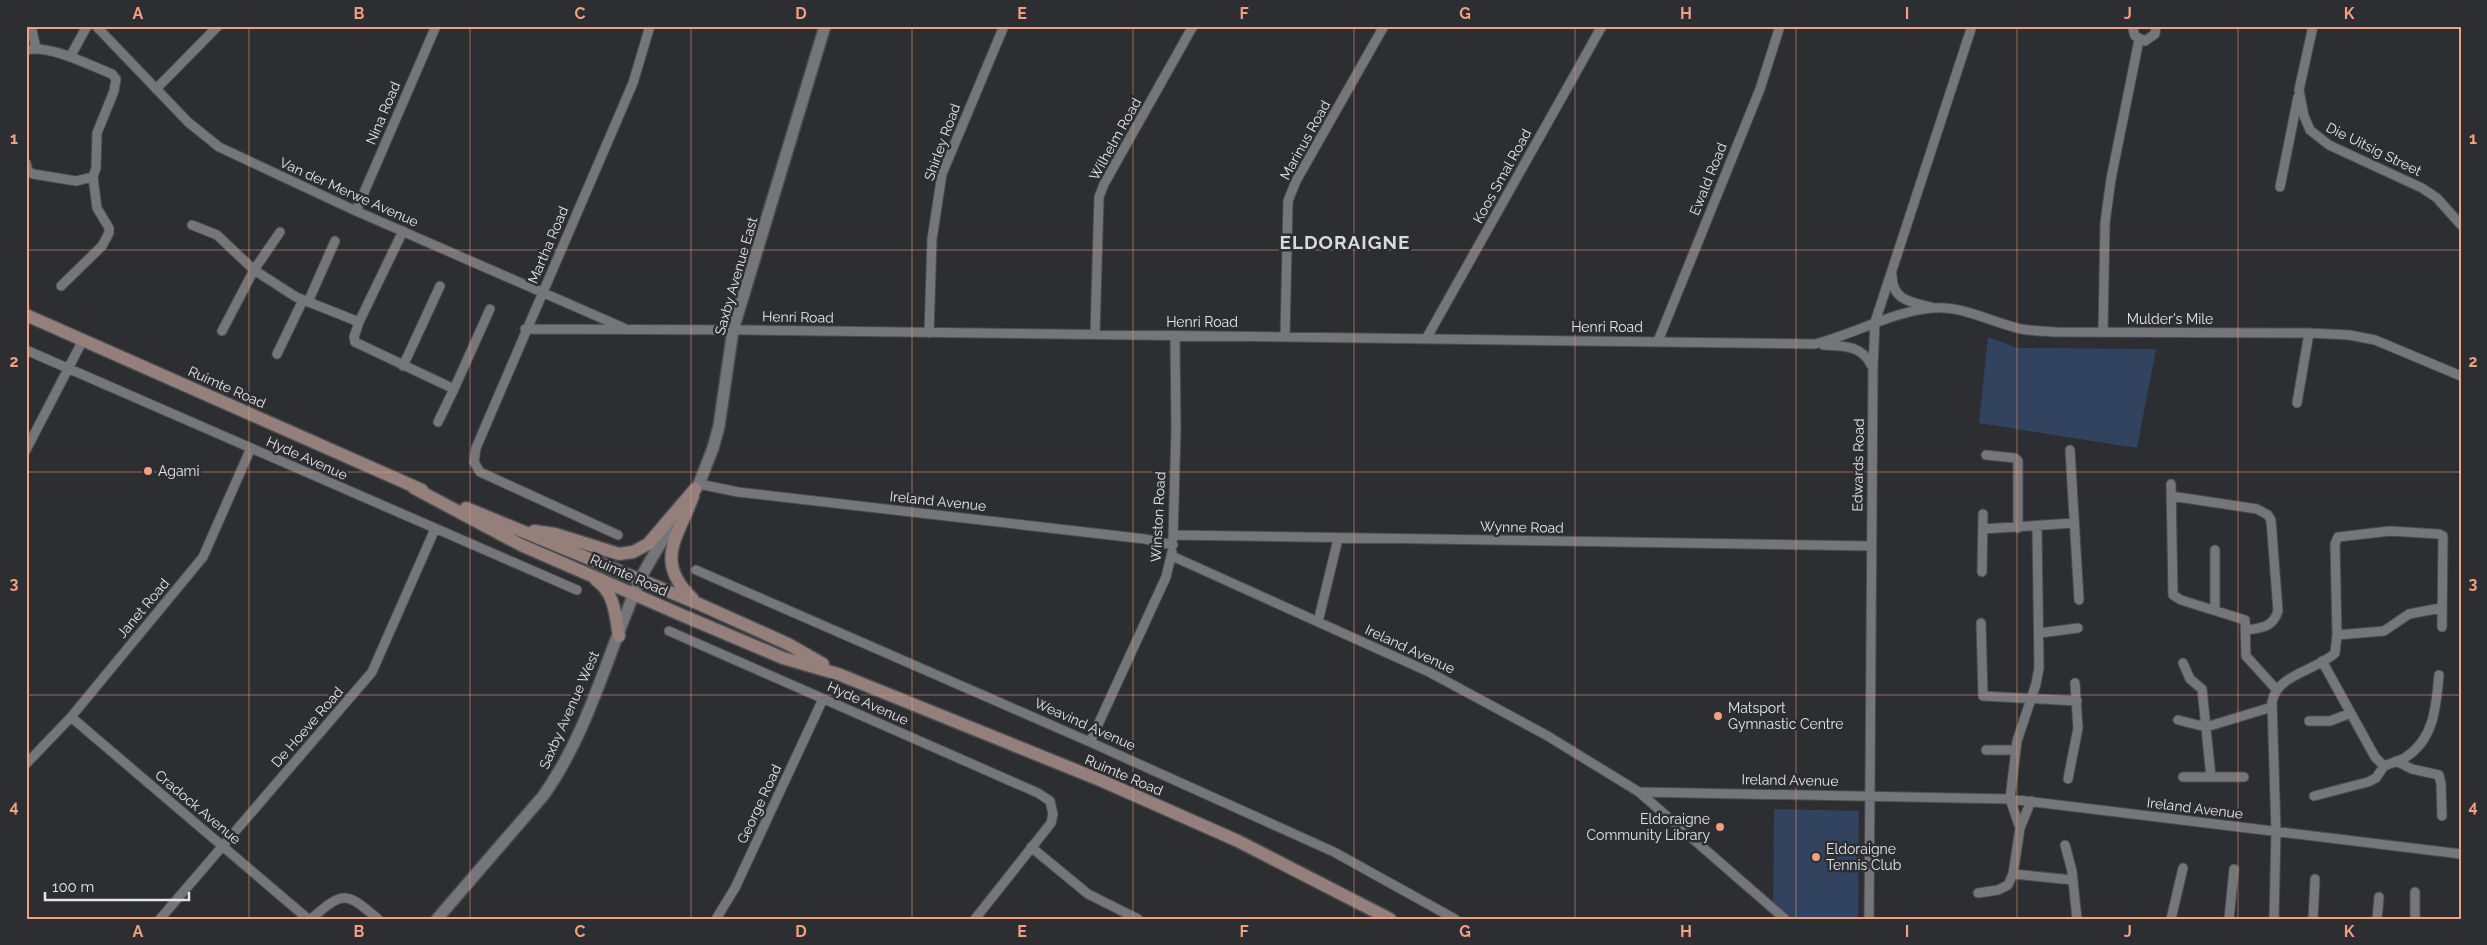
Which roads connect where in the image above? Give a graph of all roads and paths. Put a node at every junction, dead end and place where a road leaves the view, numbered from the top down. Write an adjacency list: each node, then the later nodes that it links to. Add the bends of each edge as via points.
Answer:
1 (31, 26): 18 (street)
2 (87, 26): 19 (street)
3 (96, 26): 20 (street, Van der Merwe Avenue)
4 (218, 26): 20 (street)
5 (436, 26): 25 (street, Nina Road)
6 (650, 26): 35 (street, Martha Road, via 632,84)
7 (826, 26): 44 (street, Saxby Avenue East)
8 (1004, 26): 47 (street, Shirley Road, via 942,174 932,239)
9 (1193, 26): 49 (street, Wilhelm Road, via 1099,197)
10 (1384, 26): 51 (street, Marinus Road, via 1296,181 1288,201)
11 (1602, 26): 52 (street, Koos Smal Road)
12 (1780, 26): 54 (street, Ewald Road, via 1760,89)
13 (1972, 26): 31 (street, Edwards Road)
14 (2132, 26): 17 (street, via 2134,36)
15 (2156, 26): 17 (street, via 2153,37)
16 (2313, 26): 21 (street, Die Uitsig Street)
17 (2140, 40): 46 (street, via 2105,223)
18 (31, 49): 19 (street)
19 (70, 57): 23 (street, via 112,74 116,79 97,134)
20 (156, 89): 25 (street, Van der Merwe Avenue, via 188,122 219,147)
21 (2299, 90): 24 (street); 27 (street, Die Uitsig Street, via 2306,123 2318,138 2422,188 2444,204)
22 (26, 163): 23 (street, via 28,171 33,174 76,181)
23 (93, 177): 33 (street, via 97,208 109,228 107,238)
24 (2280, 187)
25 (356, 211): 28 (street, Van der Merwe Avenue)
26 (192, 225): 32 (street, via 228,243)
27 (2461, 225)
28 (403, 231): 35 (street, Van der Merwe Avenue); 40 (street)
29 (280, 232): 32 (street)
30 (336, 241): 36 (street)
31 (1892, 267): 38 (street, via 1892,285 1900,296); 41 (street, Edwards Road)
32 (254, 270): 36 (street); 45 (street)
33 (60, 286)
34 (440, 286): 58 (street)
35 (543, 291): 42 (street, Martha Road); 43 (street, Van der Merwe Avenue)
36 (305, 301): 40 (street); 57 (street)
37 (490, 308): 62 (street)
38 (1933, 308): 41 (street, Mulder's Mile); 46 (street, Mulder's Mile, via 1960,311 2023,329)
39 (26, 315): 53 (main road, Ruimte Road)
40 (359, 322): 58 (street, via 354,342)
41 (1875, 322): 55 (street, Henri Road, via 1839,338); 59 (street, Edwards Road)
42 (525, 329): 43 (street, Henri Road); 82 (street, Martha Road, via 476,448 474,462 480,472)
43 (627, 329): 44 (street, Henri Road)
44 (733, 330): 47 (street, Henri Road); 72 (street, Saxby Avenue East, via 718,426)
45 (222, 331)
46 (2103, 332): 48 (street, Mulder's Mile)
47 (928, 333): 49 (street, Henri Road)
48 (2309, 333): 61 (street, Mulder's Mile, via 2376,340); 63 (street)
49 (1095, 334): 50 (street, Henri Road)
50 (1175, 336): 51 (street, Henri Road); 83 (street, Winston Road)
51 (1285, 337): 52 (street, Henri Road)
52 (1426, 339): 54 (street, Henri Road)
53 (82, 340): 60 (street); 73 (main road, Ruimte Road)
54 (1658, 341): 55 (street, Henri Road)
55 (1815, 344): 59 (street, via 1856,349 1867,356)
56 (26, 350): 60 (street, Hyde Avenue)
57 (277, 354)
58 (403, 366): 62 (street)
59 (1873, 368): 86 (street, Edwards Road)
60 (69, 369): 66 (street); 67 (street, Hyde Avenue)
61 (2461, 376)
62 (454, 389): 64 (street)
63 (2297, 403)
64 (438, 422)
65 (26, 432): 66 (street)
66 (36, 432): 68 (street)
67 (251, 448): 79 (street, Hyde Avenue); 119 (street, Janet Road, via 203,557)
68 (26, 450)
69 (2070, 450): 76 (street)
70 (1986, 455): 78 (street, via 2018,461)
71 (2172, 484): 74 (street)
72 (697, 487): 81 (main road, via 648,544 629,553 611,552 555,534); 85 (street, Ireland Avenue, via 1145,538); 92 (street, Saxby Avenue East); 96 (main road, via 672,544 670,561 680,585)
73 (414, 488): 81 (main road, Ruimte Road); 90 (main road, Ruimte Road, via 521,545)
74 (2171, 496): 98 (street, via 2173,595); 103 (street, via 2257,510 2271,520 2278,611 2268,626)
75 (1983, 514): 80 (street)
76 (2074, 523): 77 (street); 95 (street)
77 (2037, 527): 78 (street); 105 (street)
78 (2018, 528): 80 (street)
79 (435, 529): 93 (street, Hyde Avenue); 141 (street, De Hoeve Road, via 372,672)
80 (1983, 529): 91 (street)
81 (527, 532): 92 (main road, Ruimte Road)
82 (618, 535)
83 (1173, 535): 84 (street, Wynne Road); 85 (street, Winston Road)
84 (1338, 539): 86 (street, Wynne Road); 99 (street)
85 (1173, 545): 88 (street, Winston Road)
86 (1871, 546): 134 (street, Edwards Road)
87 (2215, 550): 98 (street)
88 (1172, 556): 99 (street, Ireland Avenue); 123 (street, Winston Road, via 1166,577)
89 (696, 570): 123 (street, Weavind Avenue)
90 (584, 571): 94 (main road, Ruimte Road); 107 (main road, via 601,584 612,600)
91 (1982, 572)
92 (640, 580): 94 (street, Saxby Avenue East); 96 (main road, Ruimte Road)
93 (577, 590)
94 (635, 595): 107 (street, Saxby Avenue West); 110 (main road, Ruimte Road, via 783,658)
95 (2079, 600)
96 (699, 604): 110 (main road, Ruimte Road, via 788,644)
97 (2441, 608): 101 (street); 106 (street, via 2409,614 2384,631); 106 (street, via 2444,540 2441,534 2390,531 2342,535 2335,544)
98 (2215, 610): 103 (street, via 2245,620)
99 (1318, 622): 133 (street, Ireland Avenue, via 1433,674 1546,735)
100 (1981, 623): 115 (street, via 1983,696)
101 (2442, 627)
102 (2078, 628): 105 (street)
103 (2247, 630): 113 (street, via 2246,656)
104 (669, 631): 114 (street, Hyde Avenue)
105 (2040, 632): 115 (street, via 2039,668)
106 (2337, 635): 108 (street, via 2335,653)
107 (619, 636): 156 (street, Saxby Avenue West, via 557,776)
108 (2322, 661): 113 (street); 118 (street)
109 (2184, 663): 122 (street, via 2190,679 2202,689)
110 (838, 674): 160 (main road, Ruimte Road, via 1100,780 1238,841)
111 (2439, 674): 126 (street, via 2430,729 2423,741)
112 (2075, 683): 116 (street)
113 (2276, 689): 117 (street)
114 (823, 698): 143 (street, Hyde Avenue, via 1050,801 1051,823); 157 (street, George Road, via 735,888)
115 (2032, 698): 116 (street); 125 (street)
116 (2077, 701): 132 (street, via 2078,728)
117 (2272, 707): 122 (street); 140 (street)
118 (2351, 713): 121 (street, via 2330,721); 128 (street)
119 (71, 716): 127 (street, Janet Road); 141 (street, Cradock Avenue)
120 (2178, 720): 122 (street)
121 (2309, 722)
122 (2206, 727): 130 (street)
123 (1090, 742): 161 (street, Weavind Avenue, via 1334,852)
124 (1986, 750): 125 (street)
125 (2016, 750): 136 (street)
126 (2396, 761): 128 (street); 138 (street, via 2412,769 2439,775)
127 (26, 764)
128 (2384, 766): 135 (street, via 2376,778 2368,782)
129 (2182, 777): 130 (street)
130 (2211, 777): 131 (street)
131 (2244, 777)
132 (2068, 779)
133 (1639, 792): 134 (street, Ireland Avenue); 162 (street)
134 (1871, 796): 136 (street, Ireland Avenue); 163 (street, Edwards Road)
135 (2314, 796)
136 (2010, 799): 137 (street, Ireland Avenue); 139 (street)
137 (2031, 801): 139 (street); 140 (street, Ireland Avenue)
138 (2442, 816)
139 (2020, 828): 147 (street)
140 (2276, 832): 144 (street, Ireland Avenue); 167 (street)
141 (222, 845): 153 (street, De Hoeve Road); 154 (street, Cradock Avenue)
142 (2065, 845): 149 (street)
143 (1031, 847): 158 (street); 159 (street, via 1088,894)
144 (2461, 854)
145 (2183, 868): 165 (street)
146 (2234, 868): 166 (street)
147 (2013, 874): 149 (street); 151 (street, via 2004,889)
148 (2315, 879): 168 (street)
149 (2074, 880): 164 (street)
150 (2415, 892): 170 (street)
151 (1978, 893)
152 (2380, 897): 169 (street)
153 (160, 919)
154 (310, 919): 155 (street, Cradock Avenue, via 331,901 348,897)
155 (378, 919)
156 (437, 919)
157 (716, 919)
158 (975, 919)
159 (1138, 919)
160 (1390, 919)
161 (1454, 919)
162 (1785, 919)
163 (1869, 919)
164 (2077, 919)
165 (2171, 919)
166 (2230, 919)
167 (2274, 919)
168 (2313, 919)
169 (2377, 919)
170 (2415, 919)

